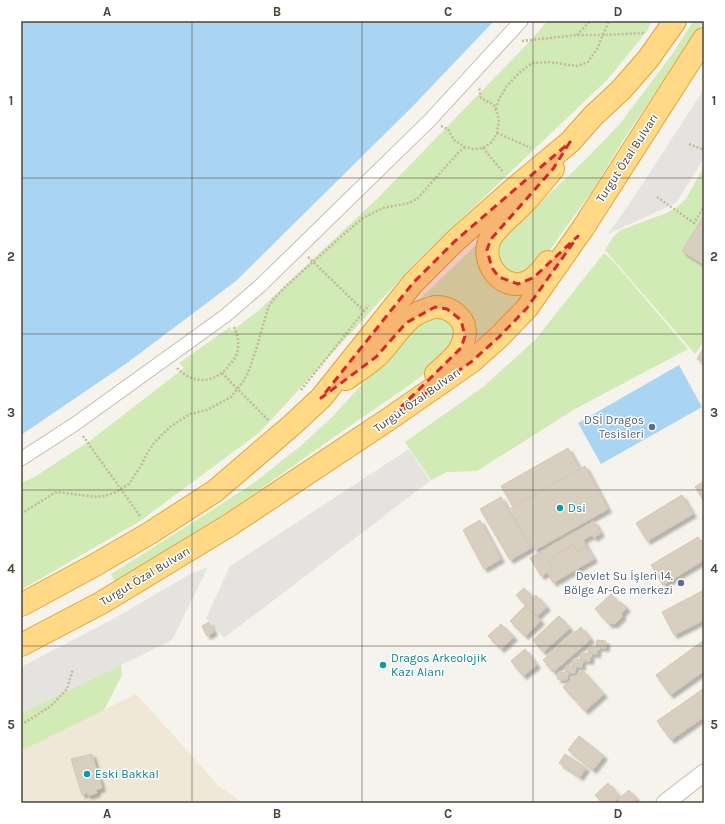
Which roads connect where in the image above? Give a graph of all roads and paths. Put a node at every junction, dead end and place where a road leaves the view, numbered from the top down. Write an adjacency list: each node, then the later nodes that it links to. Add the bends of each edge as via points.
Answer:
1 (521, 21): 11 (street)
2 (590, 21): 7 (path)
3 (609, 21): 8 (path)
4 (675, 21): 16 (highway, via 648,59)
5 (649, 27): 6 (path)
6 (645, 33): 8 (path); 9 (path)
7 (577, 35): 8 (path); 11 (path)
8 (603, 35): 13 (path, via 588,62 577,66 549,62 532,63 507,86 499,98)
9 (640, 39)
10 (704, 39): 25 (highway, Turgut Özal Bulvarı)
11 (502, 42): 12 (street)
12 (475, 71): 13 (path, via 481,98 494,104); 14 (street)
13 (496, 109): 15 (path, via 499,120)
14 (430, 120): 19 (path, via 448,129 454,140); 26 (street)
15 (497, 133): 17 (path, via 531,148); 20 (path, via 492,142)
16 (570, 142): 25 (highway, via 553,169 491,239 487,250 488,260 499,277 508,282 528,282); 35 (highway, via 455,241 414,283)
17 (537, 144)
18 (689, 144): 21 (path)
19 (465, 147): 20 (path); 27 (path, via 418,198 409,203 383,208 363,218)
20 (483, 148): 22 (path, via 503,172)
21 (704, 150)
22 (508, 167)
23 (657, 197): 24 (path, via 694,223)
24 (704, 207)
25 (578, 236): 36 (highway, Turgut Özal Bulvarı, via 527,308 499,337 471,362)
26 (300, 248): 27 (path); 30 (street)
27 (313, 262): 29 (path); 33 (path, via 273,300 268,308 248,372)
28 (373, 301): 29 (path)
29 (364, 311): 34 (path)
30 (225, 316): 31 (street); 32 (path, via 238,337 238,349 234,359)
31 (167, 357): 32 (path, via 179,370 201,380 211,379); 38 (street)
32 (222, 373): 33 (path)
33 (237, 389): 37 (path); 40 (path, via 230,397 207,410 190,414 170,427 154,443 129,484)
34 (298, 394)
35 (321, 398): 36 (highway, via 376,357 406,323 418,314 435,307 456,314 464,326 465,336 461,348); 43 (highway, via 215,490 150,533)
36 (389, 419): 44 (highway, Turgut Özal Bulvarı, via 228,526 101,603)
37 (271, 423)
38 (74, 424): 39 (street); 40 (path)
39 (21, 459)
40 (121, 488): 41 (path, via 114,493 96,497 58,492); 42 (path)
41 (21, 514)
42 (140, 516)
43 (21, 605)
44 (21, 645)
45 (73, 668): 46 (path, via 67,689 51,706)
46 (21, 725)
47 (704, 772): 48 (street)
48 (665, 803)

